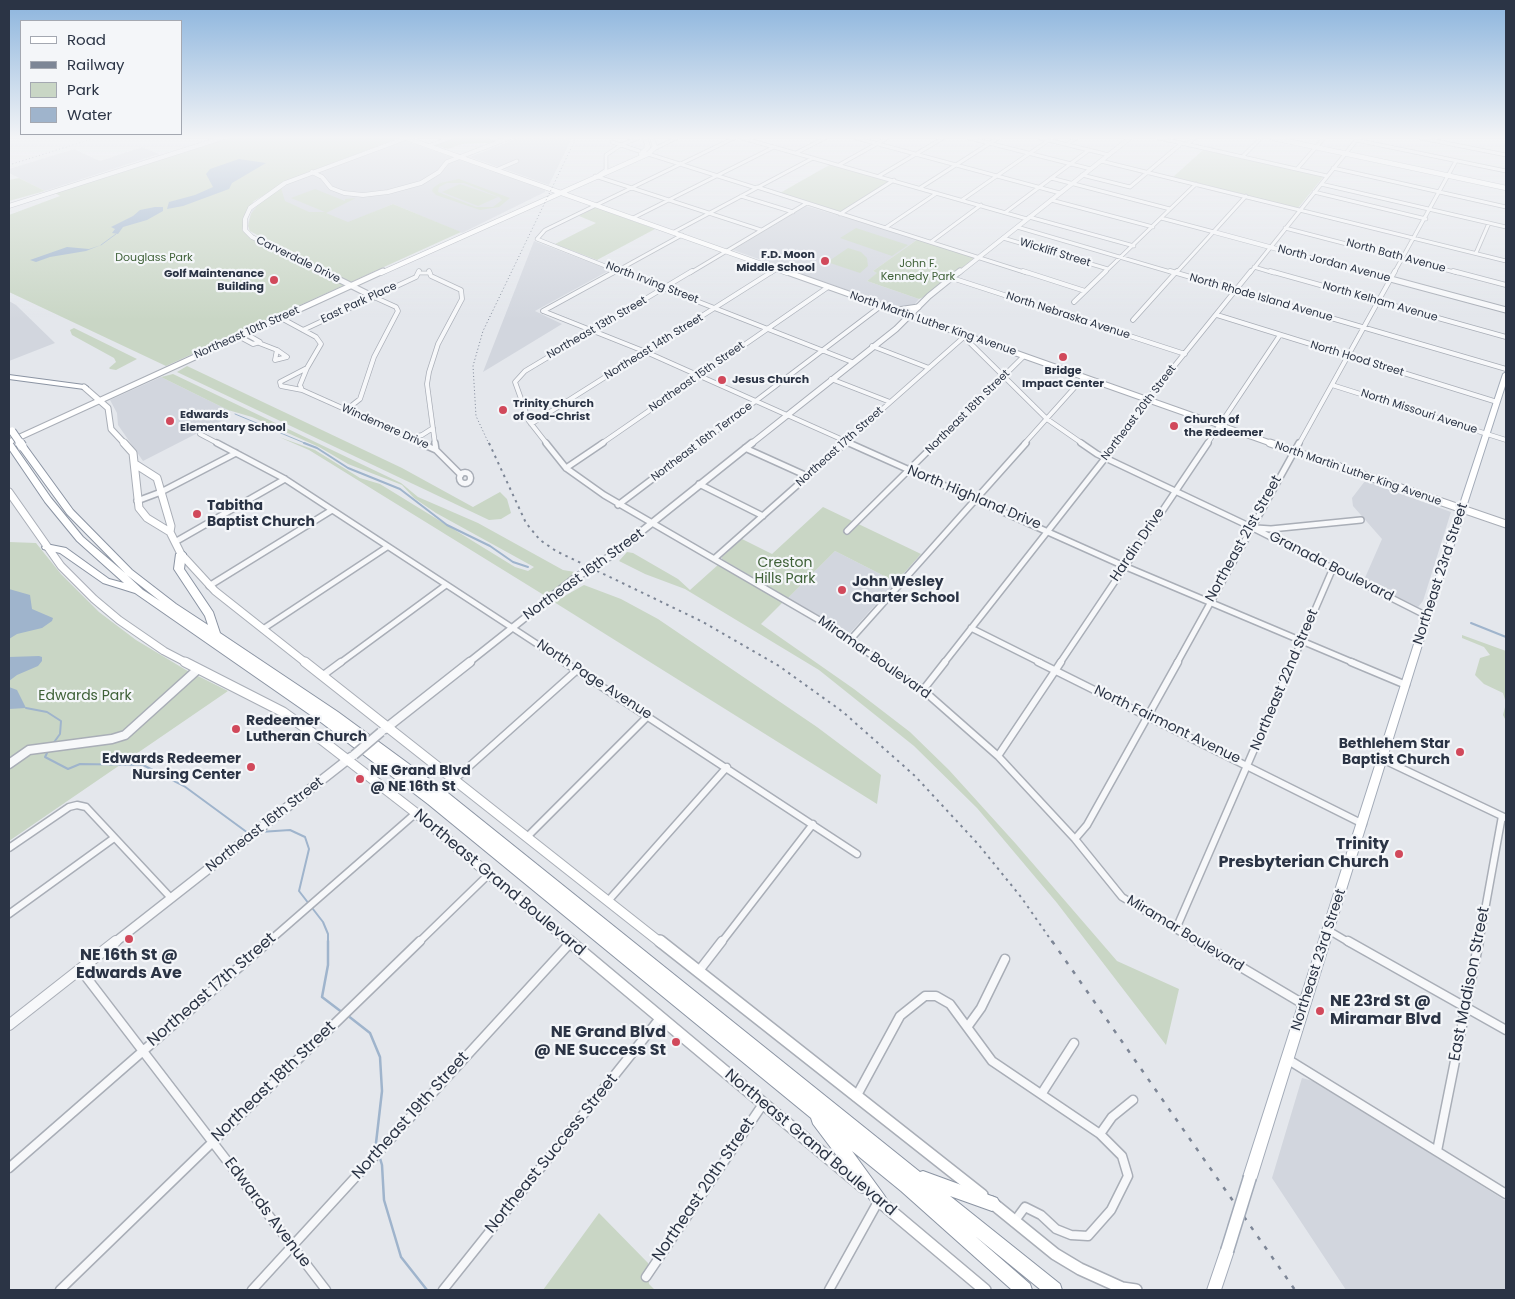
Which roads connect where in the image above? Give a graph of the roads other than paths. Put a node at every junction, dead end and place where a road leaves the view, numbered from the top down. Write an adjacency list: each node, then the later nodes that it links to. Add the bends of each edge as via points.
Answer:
1 (32, 199): 29 (street)
2 (261, 199): 74 (street, Carverdale Drive, via 247,213 245,230)
3 (540, 199): 74 (main road, Northeast 10th Street)
4 (578, 199): 28 (main road, North Martin Luther King Avenue)
5 (609, 199): 28 (street)
6 (664, 199): 24 (street)
7 (671, 199): 24 (street)
8 (736, 199): 37 (street)
9 (749, 199): 35 (street)
10 (793, 199): 27 (street)
11 (864, 199): 38 (street)
12 (927, 199): 47 (street)
13 (958, 199): 25 (street)
14 (1024, 199): 36 (street)
15 (1129, 199): 32 (street)
16 (1181, 199): 32 (street)
17 (1244, 199): 51 (street)
18 (1257, 199): 33 (street)
19 (1309, 199): 33 (street, Northeast 20th Street)
20 (1341, 199): 42 (street)
21 (1383, 199): 34 (street)
22 (1435, 199): 34 (street, Northeast 21st Street)
23 (1468, 199): 31 (street)
24 (668, 200): 37 (street); 39 (street)
25 (962, 200): 30 (street)
26 (1051, 200): 40 (street, Northeast 16th Street); 45 (street)
27 (808, 203): 35 (street, Northeast 13th Street); 38 (street)
28 (596, 205): 39 (main road, North Martin Luther King Avenue); 67 (street, North Irving Street, via 536,237)
29 (9, 206)
30 (981, 206): 36 (street); 55 (street)
31 (1506, 207)
32 (1170, 209): 41 (street)
33 (1300, 209): 48 (street, Northeast 20th Street); 54 (street)
34 (1431, 210): 42 (street, Northeast 21st Street); 43 (street)
35 (792, 212): 49 (street, Northeast 13th Street)
36 (1006, 212): 40 (street)
37 (708, 213): 49 (street); 50 (street)
38 (840, 214): 47 (street)
39 (634, 218): 50 (main road, North Martin Luther King Avenue)
40 (1028, 218): 44 (street, Northeast 16th Street); 56 (street)
41 (1161, 218): 45 (street); 51 (street, North Jordan Avenue)
42 (1426, 219): 54 (street, Northeast 21st Street)
43 (1489, 223): 46 (street); 59 (street)
44 (1017, 227): 53 (street, Northeast 16th Street); 61 (street, North Rhode Island Avenue)
45 (1153, 227): 56 (street)
46 (1506, 227)
47 (885, 228): 55 (street)
48 (1285, 228): 57 (street, Northeast 20th Street); 62 (street, North Bath Avenue)
49 (761, 230): 58 (street, Northeast 13th Street)
50 (674, 232): 52 (main road, North Martin Luther King Avenue)
51 (1214, 232): 57 (street, North Jordan Avenue); 68 (street)
52 (682, 235): 58 (main road, North Martin Luther King Avenue); 67 (street)
53 (1003, 238): 60 (street, Northeast 16th Street); 66 (street, Wickliff Street)
54 (1415, 238): 59 (street); 62 (street, Northeast 21st Street)
55 (931, 242): 60 (street)
56 (1134, 246): 61 (street)
57 (1270, 247): 64 (street, Northeast 20th Street); 72 (street, North Jordan Avenue)
58 (727, 251): 65 (main road, North Martin Luther King Avenue); 76 (street, Northeast 13th Street)
59 (1476, 253): 63 (street)
60 (978, 257): 71 (street, Northeast 16th Street); 77 (street)
61 (1121, 258): 66 (street); 68 (street, North Rhode Island Avenue)
62 (1403, 258): 72 (street, Northeast 21st Street); 73 (street, North Bath Avenue)
63 (1506, 261)
64 (1254, 267): 78 (street, Northeast 20th Street); 81 (street, North Kelham Avenue)
65 (777, 269): 75 (main road, North Martin Luther King Avenue); 84 (street, Northeast 14th Street)
66 (1108, 269): 77 (street)
67 (618, 270): 76 (street, North Irving Street); 94 (street, North Highland Drive, via 543,311)
68 (1176, 274): 78 (street, North Rhode Island Avenue); 90 (street)
69 (431, 276): 70 (street, East Park Place); 70 (street, East Park Place, via 424,270 419,271); 132 (street, via 463,293 438,344 429,372)
70 (416, 277): 79 (street, East Park Place)
71 (952, 278): 83 (street, Northeast 16th Street); 105 (street, North Nebraska Avenue)
72 (1391, 280): 81 (street, Northeast 21st Street); 86 (street, North Jordan Avenue)
73 (1506, 285)
74 (351, 286): 79 (street, Carverdale Drive); 89 (main road, Northeast 10th Street)
75 (828, 287): 82 (main road, North Martin Luther King Avenue); 92 (street, Northeast 15th Street)
76 (665, 288): 84 (street, North Irving Street); 94 (street, Northeast 13th Street)
77 (1085, 291): 80 (street)
78 (1235, 291): 87 (street, Northeast 20th Street); 91 (street, North Rhode Island Avenue)
79 (374, 297): 93 (street, East Park Place); 127 (street, Carverdale Drive, via 398,311 374,357 360,398)
80 (1074, 302)
81 (1379, 302): 91 (street, Northeast 21st Street); 99 (street, North Kelham Avenue)
82 (881, 306): 85 (main road, North Martin Luther King Avenue); 103 (street, Northeast 16th Terrace)
83 (918, 307): 85 (main road); 88 (street, Northeast 16th Street)
84 (715, 308): 92 (street, North Irving Street); 104 (street, Northeast 14th Street)
85 (894, 310): 88 (main road, North Martin Luther King Avenue)
86 (1506, 310)
87 (1217, 315): 96 (street, North Hood Street); 105 (street, Northeast 20th Street)
88 (909, 316): 98 (main road, North Martin Luther King Avenue); 101 (street, Northeast 16th Street)
89 (281, 318): 93 (street); 95 (main road, Northeast 10th Street)
90 (1133, 320)
91 (1364, 328): 107 (street, Northeast 21st Street); 111 (street, North Rhode Island Avenue)
92 (768, 329): 103 (street, North Irving Street); 113 (street, Northeast 15th Street)
93 (303, 330): 109 (street, via 321,344)
94 (593, 330): 104 (street, North Highland Drive); 115 (street, Northeast 13th Street)
95 (246, 334): 97 (main road, Northeast 10th Street); 100 (street, via 260,341)
96 (1280, 335): 107 (street, North Hood Street); 131 (street, Hardin Drive)
97 (240, 336): 100 (street); 122 (main road, Northeast 10th Street)
98 (965, 336): 106 (main road, North Martin Luther King Avenue); 110 (street, Northeast 17th Street); 114 (street, Granada Boulevard)
99 (1506, 338)
100 (259, 344): 102 (street)
101 (872, 346): 108 (street, Northeast 16th Street); 110 (street)
102 (277, 350)
103 (823, 350): 108 (street, North Irving Street); 124 (street, Northeast 16th Terrace)
104 (646, 352): 113 (street, North Highland Drive); 130 (street, Northeast 14th Street)
105 (1185, 354): 123 (street, Northeast 20th Street)
106 (1024, 356): 114 (street, Northeast 18th Street); 116 (main road, North Martin Luther King Avenue)
107 (1349, 356): 119 (street, Northeast 21st Street); 126 (street, North Hood Street)
108 (852, 362): 118 (street, Northeast 16th Street)
109 (307, 368): 121 (street, via 300,385); 121 (street, Windemere Drive, via 286,377 279,384)
110 (929, 368): 125 (street, Northeast 17th Street)
111 (1506, 370)
112 (1506, 374): 126 (main road, Northeast 23rd Street)
113 (700, 376): 124 (street, North Highland Drive); 146 (street, Northeast 15th Street)
114 (1003, 376): 129 (street, Granada Boulevard); 147 (street, Northeast 18th Street)
115 (517, 377): 130 (street, Miramar Boulevard, via 514,382 516,391)
116 (1084, 377): 123 (main road, North Martin Luther King Avenue); 129 (street)
117 (9, 378): 120 (highway)
118 (831, 378): 125 (street); 128 (street, Northeast 16th Street)
119 (1332, 385): 135 (street, North Missouri Avenue); 142 (street, Northeast 21st Street)
120 (84, 387): 122 (main road)
121 (302, 390): 127 (street, Windemere Drive)
122 (100, 400): 139 (main road, Northeast 10th Street); 145 (main road, via 110,412 111,429 130,449)
123 (1148, 400): 131 (main road, North Martin Luther King Avenue); 144 (street, Northeast 20th Street)
124 (756, 401): 128 (street, North Highland Drive); 157 (street, Northeast 16th Terrace)
125 (890, 402): 138 (street, Northeast 17th Street)
126 (1497, 402): 135 (main road, Northeast 23rd Street)
127 (346, 410): 136 (street, Windemere Drive)
128 (787, 414): 138 (street, North Highland Drive); 140 (street, Northeast 16th Street)
129 (1047, 419): 144 (street, Granada Boulevard); 155 (street)
130 (532, 424): 146 (street, Miramar Boulevard)
131 (1219, 425): 142 (main road, North Martin Luther King Avenue); 152 (street, Hardin Drive)
132 (433, 428): 136 (street, via 422,436); 141 (street)
133 (10, 429): 184 (highway, bridge, via 70,512 107,552 159,596)
134 (200, 434): 143 (street, North Page Avenue)
135 (1487, 434): 137 (street, North Missouri Avenue); 159 (main road, Northeast 23rd Street)
136 (408, 438): 141 (street, Windemere Drive)
137 (1506, 440)
138 (845, 442): 147 (street, North Highland Drive); 149 (street, Northeast 17th Street)
139 (10, 445): 178 (highway, via 80,539)
140 (745, 448): 149 (street); 151 (street, Northeast 16th Street)
141 (436, 450): 148 (street, Windemere Drive)
142 (1294, 451): 159 (main road, North Martin Luther King Avenue); 164 (street, Northeast 21st Street)
143 (236, 453): 150 (street, North Page Avenue); 154 (street)
144 (1105, 458): 152 (street, Granada Boulevard); 167 (street, Northeast 20th Street)
145 (135, 464): 154 (main road, via 157,478); 156 (main road)
146 (566, 468): 157 (street, Miramar Boulevard)
147 (909, 470): 155 (street, North Highland Drive); 166 (street, Northeast 18th Street)
148 (461, 475)
149 (807, 476): 160 (street, Northeast 17th Street)
150 (285, 479): 158 (street, North Page Avenue); 169 (street)
151 (700, 484): 160 (street); 162 (street, Northeast 16th Street)
152 (1175, 491): 164 (street, Granada Boulevard); 174 (street, Hardin Drive)
153 (9, 492): 170 (main road, Northeast Grand Boulevard)
154 (161, 492): 156 (street); 168 (main road)
155 (977, 499): 167 (street, North Highland Drive); 185 (street)
156 (137, 501): 168 (main road, via 143,514)
157 (618, 505): 162 (street, Miramar Boulevard)
158 (332, 510): 171 (street, North Page Avenue); 177 (street)
159 (1461, 510): 163 (main road, North Martin Luther King Avenue); 165 (main road, North Martin Luther King Avenue); 180 (main road, Northeast 23rd Street)
160 (763, 516): 173 (street, Northeast 17th Street)
161 (1361, 520): 164 (street, via 1271,529)
162 (653, 523): 173 (street, Miramar Boulevard); 181 (street, Northeast 16th Street)
163 (1506, 524)
164 (1251, 527): 175 (street, Granada Boulevard); 179 (street, Northeast 21st Street)
165 (1506, 529)
166 (847, 530)
167 (1048, 530): 174 (street, North Highland Drive); 182 (street, Northeast 20th Street)
168 (170, 532): 169 (main road)
169 (175, 542): 172 (main road)
170 (46, 547): 178 (highway, via 63,550 106,581); 188 (main road, Northeast Grand Boulevard, via 100,605 141,636)
171 (387, 547): 176 (street, North Page Avenue); 183 (street)
172 (181, 554): 177 (main road); 184 (highway, via 179,569 210,615)
173 (714, 558): 185 (street, Miramar Boulevard)
174 (1124, 566): 179 (street, North Highland Drive); 187 (street, Hardin Drive)
175 (1333, 568): 180 (street, Granada Boulevard); 186 (street, Northeast 22nd Street)
176 (446, 585): 181 (street, North Page Avenue); 190 (street)
177 (209, 586): 183 (main road)
178 (140, 592): 235 (highway, via 391,768)
179 (1209, 602): 186 (street, North Highland Drive); 193 (street, Northeast 21st Street)
180 (1427, 616): 191 (main road, Northeast 23rd Street)
181 (512, 628): 189 (street, North Page Avenue); 195 (street, Northeast 16th Street)
182 (971, 628): 187 (street, North Fairmont Avenue); 192 (street, Northeast 20th Street)
183 (262, 629): 190 (main road)
184 (216, 636): 240 (highway, via 334,715 438,793)
185 (850, 639): 192 (street, Miramar Boulevard)
186 (1303, 640): 191 (street, North Highland Drive); 200 (street, Northeast 22nd Street)
187 (1055, 669): 193 (street, North Fairmont Avenue); 196 (street, Hardin Drive)
188 (197, 670): 197 (main road, Northeast Grand Boulevard, via 295,720); 199 (street, via 125,735 29,750)
189 (576, 671): 194 (street, North Page Avenue); 202 (street)
190 (322, 676): 195 (main road)
191 (1406, 685): 198 (main road, Northeast 23rd Street)
192 (923, 690): 196 (street, Miramar Boulevard)
193 (1146, 715): 200 (street, North Fairmont Avenue); 209 (street, Northeast 21st Street, via 1086,825)
194 (648, 716): 201 (street, North Page Avenue); 207 (street)
195 (384, 730): 197 (street, Northeast 16th Street, bridge); 202 (main road)
196 (998, 756): 209 (street, Miramar Boulevard)
197 (351, 757): 203 (main road, Northeast Grand Boulevard); 213 (street, Northeast 16th Street)
198 (1382, 759): 204 (street); 206 (main road, Northeast 23rd Street)
199 (9, 764)
200 (1248, 765): 206 (street, North Fairmont Avenue); 216 (street, Northeast 22nd Street)
201 (727, 767): 205 (street, North Page Avenue); 214 (street)
202 (454, 780): 207 (main road)
203 (416, 813): 212 (main road, Northeast Grand Boulevard); 229 (street, Northeast 17th Street)
204 (1504, 817): 223 (street, East Madison Street)
205 (812, 824): 211 (street, North Page Avenue); 221 (street)
206 (1363, 824): 217 (main road, Northeast 23rd Street)
207 (527, 837): 214 (main road)
208 (114, 838): 210 (street, via 86,807 77,805 61,812); 213 (street); 215 (street)
209 (1075, 839): 216 (street, Miramar Boulevard, via 1122,897)
210 (9, 848)
211 (857, 854)
212 (489, 874): 218 (main road, Northeast Grand Boulevard); 237 (street, Northeast 18th Street)
213 (170, 898): 220 (street, Northeast 16th Street)
214 (608, 901): 221 (main road)
215 (9, 914)
216 (1176, 929): 222 (street, Miramar Boulevard)
217 (1328, 930): 222 (main road, Northeast 23rd Street); 223 (street)
218 (571, 942): 224 (main road, Northeast Grand Boulevard); 245 (street, Northeast 19th Street)
219 (1005, 959): 226 (street, via 981,1008)
220 (80, 969): 225 (street, Northeast 16th Street); 229 (street, Edwards Avenue)
221 (698, 972): 232 (main road)
222 (1305, 1006): 230 (main road, Northeast 23rd Street)
223 (1467, 1008): 227 (street); 238 (street, East Madison Street)
224 (661, 1017): 234 (main road, Northeast Grand Boulevard); 251 (street, Northeast Success Street)
225 (9, 1025)
226 (968, 1026): 231 (street, via 992,1061); 232 (street, via 950,1004 936,996 925,996 900,1016)
227 (1506, 1030)
228 (1074, 1043): 231 (street)
229 (142, 1051): 237 (street, Edwards Avenue); 239 (street, Northeast 17th Street)
230 (1287, 1059): 238 (street); 257 (main road, Northeast 23rd Street, bridge)
231 (1042, 1093): 236 (street)
232 (856, 1097): 243 (main road)
233 (1133, 1100): 236 (street, via 1112,1117)
234 (763, 1104): 242 (main road, Northeast Grand Boulevard); 246 (street, Northeast 20th Street)
235 (810, 1108): 242 (highway); 254 (highway, via 947,1220)
236 (1100, 1134): 244 (street, via 1122,1156 1128,1176 1111,1210 1088,1236 1071,1235 1056,1229 1041,1215 1025,1207)
237 (212, 1141): 245 (street, Edwards Avenue); 248 (street, Northeast 18th Street)
238 (1437, 1151): 241 (street)
239 (9, 1168)
240 (912, 1175): 243 (highway); 255 (highway)
241 (1506, 1194)
242 (879, 1200): 252 (street); 253 (main road, Northeast Grand Boulevard)
243 (992, 1203): 244 (main road)
244 (1014, 1222): 247 (main road, via 1055,1254)
245 (292, 1246): 249 (street, Northeast 19th Street); 250 (street, Edwards Avenue)
246 (646, 1277)
247 (1121, 1289): 256 (main road)
248 (60, 1290)
249 (252, 1290)
250 (326, 1290)
251 (443, 1290)
252 (828, 1290)
253 (985, 1290)
254 (1024, 1290)
255 (1054, 1290)
256 (1136, 1290)
257 (1214, 1290)

